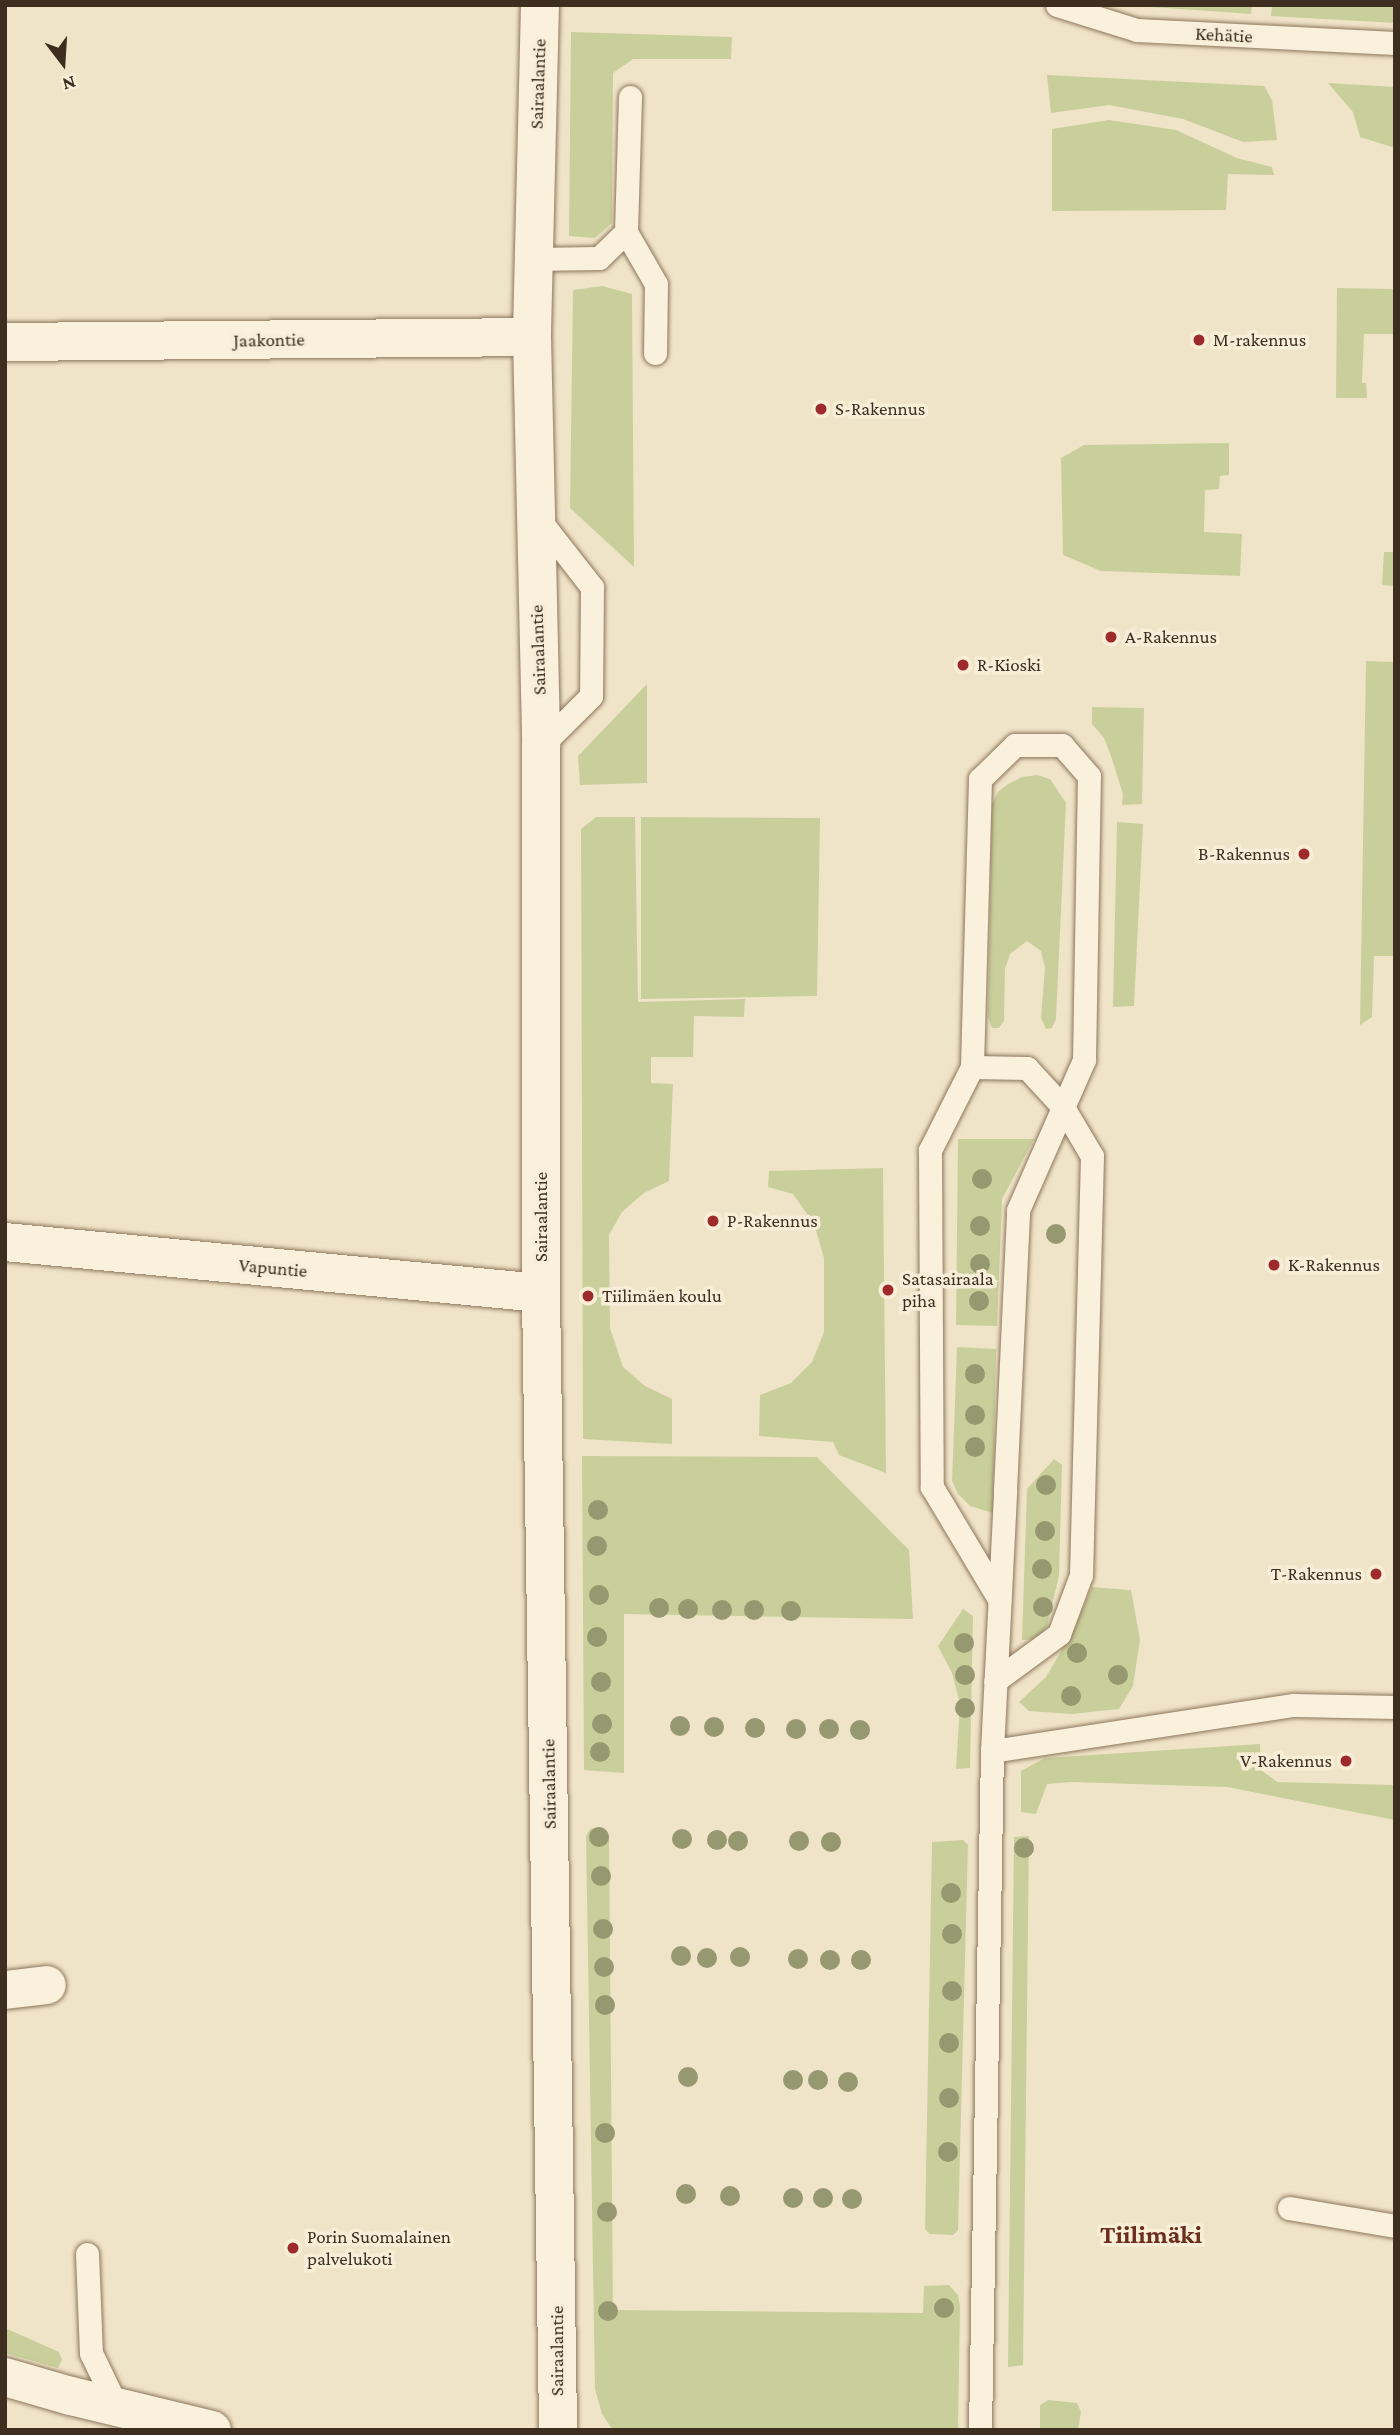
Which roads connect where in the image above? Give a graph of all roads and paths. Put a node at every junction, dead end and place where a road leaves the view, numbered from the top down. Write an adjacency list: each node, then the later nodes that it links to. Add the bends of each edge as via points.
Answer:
1 (540, 5): 6 (street, Sairaalantie)
2 (1057, 5): 3 (lane, Kehätie, via 1137,30)
3 (1395, 43)
4 (630, 97): 5 (lane)
5 (626, 232): 6 (lane, via 599,258); 9 (lane, via 656,284)
6 (532, 259): 7 (street, Sairaalantie)
7 (532, 337): 8 (street, Jaakontie); 10 (street, Sairaalantie)
8 (5, 342)
9 (655, 353)
10 (534, 513): 11 (street, Sairaalantie); 11 (lane, via 592,587 591,695)
11 (541, 746): 15 (street, Sairaalantie)
12 (972, 1067): 13 (lane, via 1027,1068); 13 (lane, via 980,779 1015,745 1062,745 1089,776 1084,1060); 16 (lane, via 930,1150 932,1487)
13 (1063, 1107): 16 (lane, via 1018,1210); 17 (lane, via 1092,1156 1081,1575 1059,1634)
14 (5, 1242): 15 (street, Vapuntie)
15 (541, 1293): 28 (street, Sairaalantie)
16 (999, 1599): 17 (lane)
17 (995, 1681): 19 (lane)
18 (1395, 1707): 19 (lane, via 1294,1706)
19 (992, 1751): 29 (lane)
20 (47, 1985): 21 (street)
21 (5, 1990)
22 (1289, 2208): 23 (lane)
23 (1395, 2226)
24 (87, 2254): 26 (lane, via 91,2353)
25 (5, 2377): 26 (street)
26 (117, 2407): 27 (street)
27 (212, 2430)
28 (558, 2430)
29 (980, 2430)

